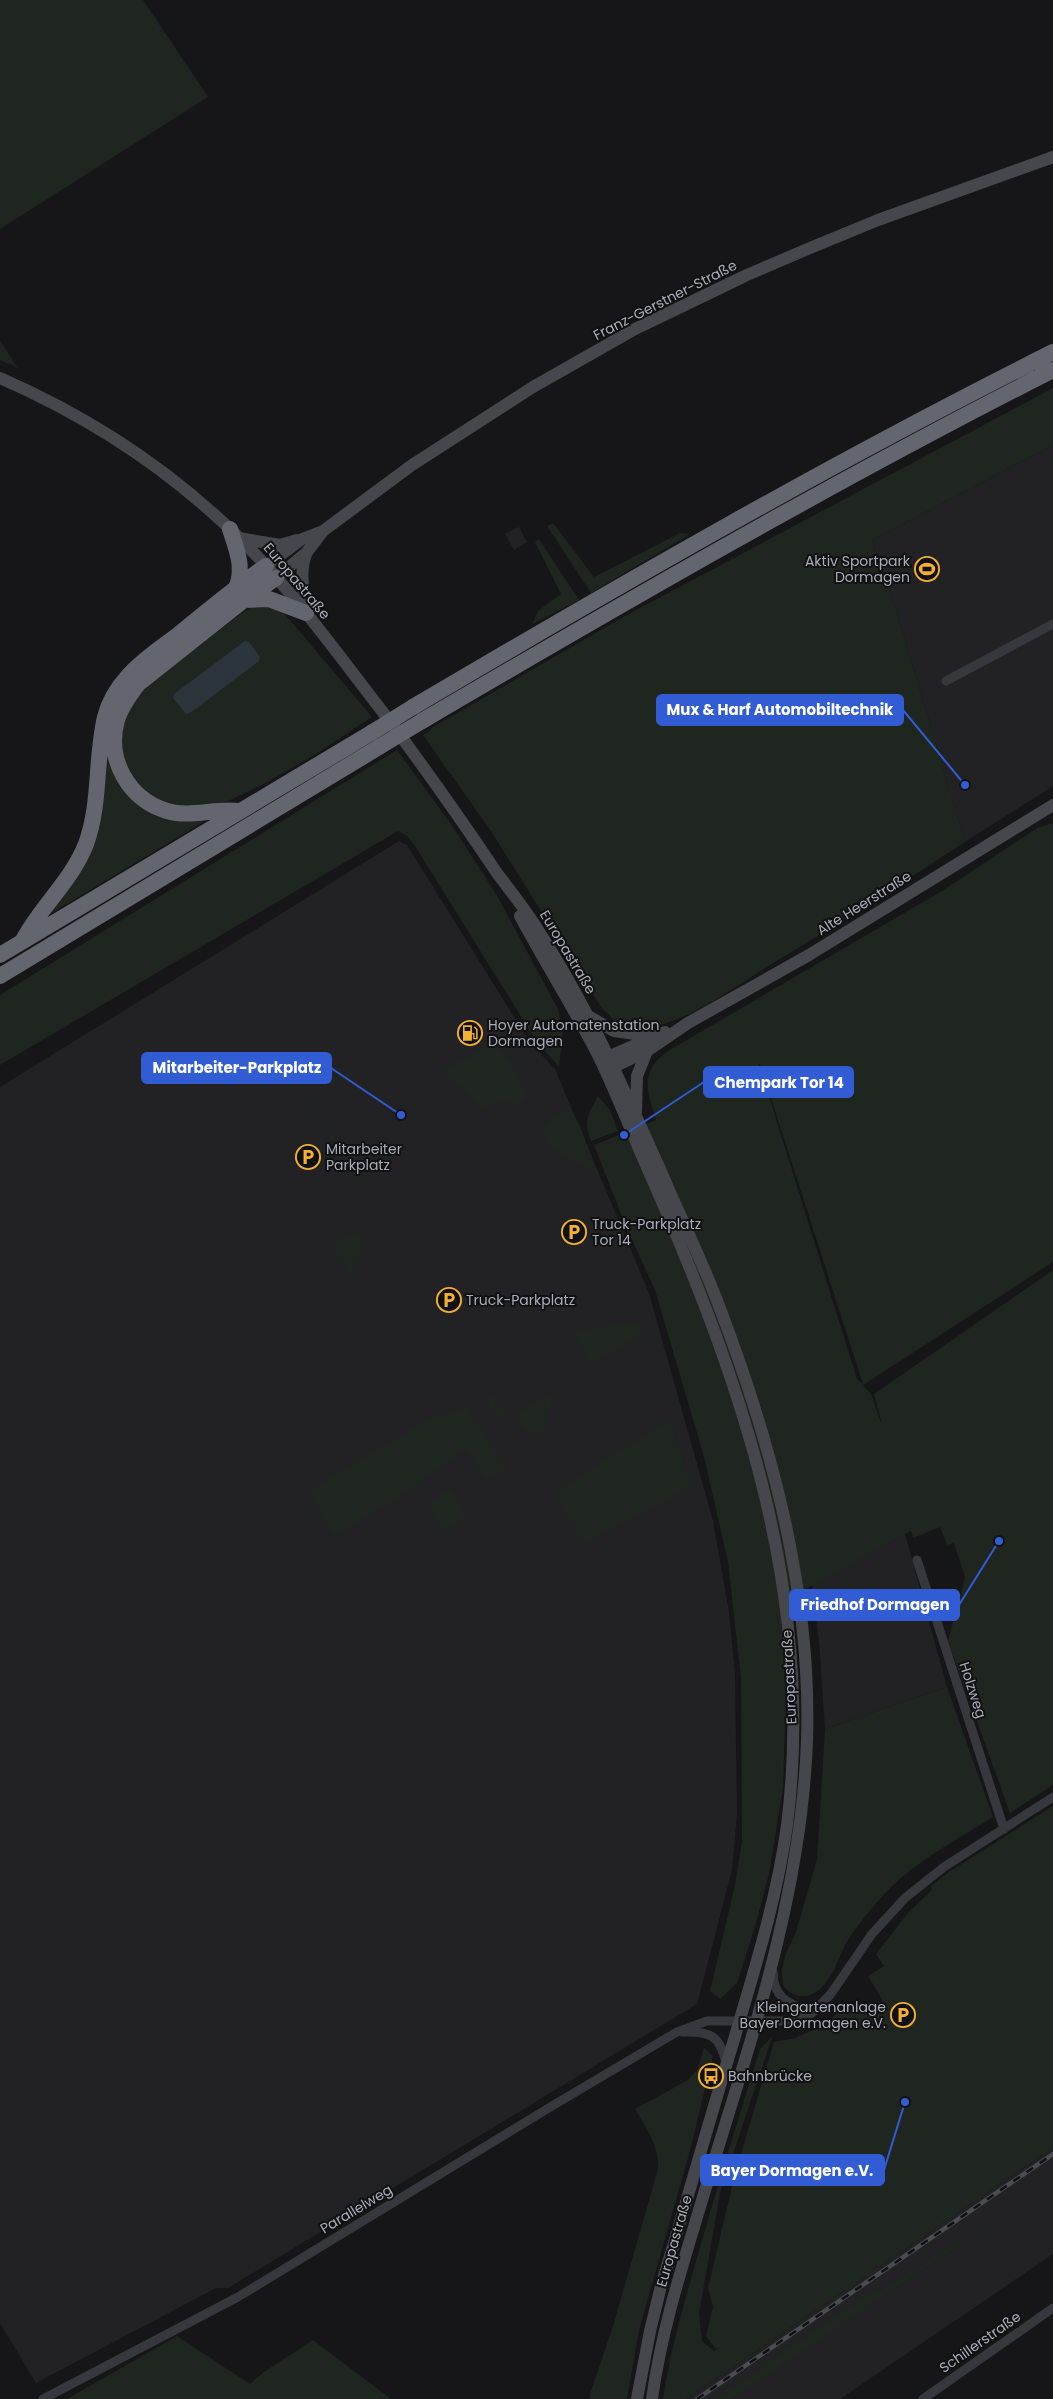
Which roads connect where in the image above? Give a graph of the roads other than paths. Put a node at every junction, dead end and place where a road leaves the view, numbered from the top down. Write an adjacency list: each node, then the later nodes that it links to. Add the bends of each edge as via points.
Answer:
1 (1053, 157): 5 (main road, Franz-Gerstner-Straße, via 878,220 747,275 635,329 472,425)
2 (1053, 352): 15 (highway, bridge, via 861,450 573,613)
3 (1053, 370): 19 (highway, bridge, via 867,466 723,546 422,721)
4 (0, 378): 6 (main road, Europastraße, via 59,406 108,436 181,485)
5 (323, 531): 7 (main road, Franz-Gerstner-Straße); 8 (main road, Franz-Gerstner-Straße)
6 (235, 534): 7 (main road, via 280,545); 9 (main road, Europastraße); 10 (highway)
7 (302, 539): 9 (main road, Franz-Gerstner-Straße, via 280,558)
8 (307, 552): 9 (main road, Franz-Gerstner-Straße); 11 (main road, via 302,577)
9 (271, 572): 10 (highway); 11 (main road, Europastraße)
10 (240, 594): 11 (highway, via 269,599); 15 (highway, via 138,684 117,719 113,738 114,752 126,782 138,796 152,805 185,814 222,809); 17 (highway, via 130,674 113,695 101,735 97,797 86,844 77,865 32,922)
11 (306, 613): 16 (main road, Europastraße, via 437,785)
12 (1053, 624): 13 (street)
13 (946, 682)
14 (1053, 805): 21 (main road, Alte Heerstraße, via 752,988)
15 (239, 811): 17 (highway)
16 (501, 878): 20 (main road, Europastraße, via 537,927); 24 (main road, Europastraße)
17 (22, 942): 18 (highway)
18 (0, 955)
19 (0, 976)
20 (588, 1015): 22 (main road, via 614,1031); 24 (main road, Europastraße)
21 (688, 1023): 22 (main road, Alte Heerstraße); 23 (main road, Alte Heerstraße)
22 (655, 1036): 24 (main road, Alte Heerstraße)
23 (647, 1051): 24 (main road, Alte Heerstraße); 25 (main road, via 637,1076)
24 (607, 1064): 25 (main road, Europastraße); 31 (main road, Europastraße, via 700,1291 723,1356 767,1503 787,1603 794,1694 787,1823 778,1877)
25 (637, 1117): 29 (main road, Europastraße, via 701,1262 738,1361 780,1500 793,1563 804,1647 807,1739 794,1867)
26 (917, 1560): 28 (street, Holzweg)
27 (1053, 1797): 28 (street)
28 (1004, 1829): 30 (street, via 944,1867 905,1898 872,1934 830,1995)
29 (773, 1964): 30 (street, via 773,1982 780,1997); 32 (main road, Europastraße)
30 (812, 2013): 32 (street, Parallelweg, via 790,2021)
31 (740, 2020): 32 (street, Parallelweg); 33 (street, Parallelweg, via 707,2021); 34 (main road, Europastraße)
32 (757, 2020): 38 (main road, Europastraße, via 676,2288)
33 (677, 2032): 34 (street, via 698,2031 716,2039 723,2048); 36 (street, Parallelweg, via 238,2298)
34 (726, 2065): 37 (main road, Europastraße, via 662,2286)
35 (1053, 2308): 39 (street, Schillerstraße)
36 (43, 2399)
37 (637, 2399)
38 (652, 2399)
39 (923, 2399)

